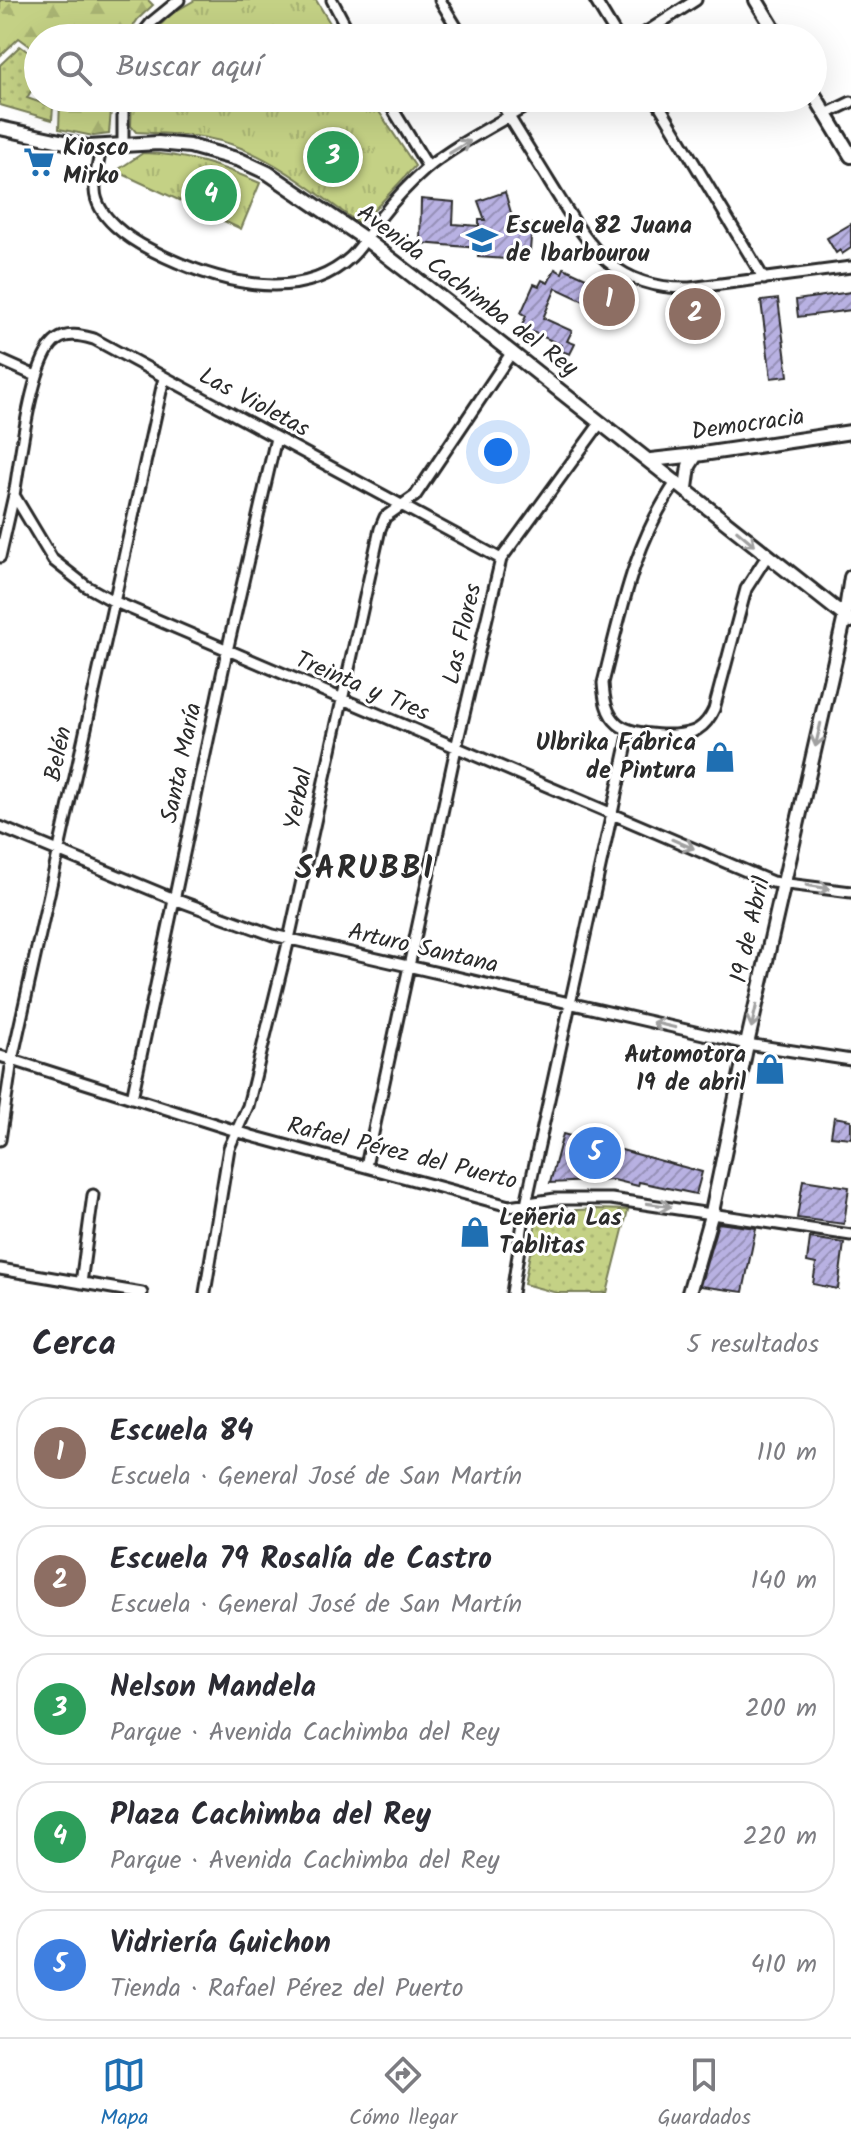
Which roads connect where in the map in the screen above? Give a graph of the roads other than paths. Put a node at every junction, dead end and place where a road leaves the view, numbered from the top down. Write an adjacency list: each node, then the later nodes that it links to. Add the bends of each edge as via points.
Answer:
1 (179, 0): 7 (street)
2 (332, 0): 8 (street)
3 (440, 0): 9 (street)
4 (595, 0): 10 (street)
5 (696, 0): 11 (street)
6 (756, 0): 12 (street)
7 (150, 24)
8 (345, 24)
9 (455, 24)
10 (610, 24)
11 (659, 24)
12 (771, 24)
13 (851, 102): 19 (street)
14 (123, 112): 22 (street)
15 (395, 112): 25 (street)
16 (506, 112): 20 (street)
17 (517, 112): 20 (street)
18 (663, 112): 28 (street)
19 (826, 114): 24 (street)
20 (509, 117): 25 (street, one-way to 20); 28 (street, via 585,239 623,273 665,289)
21 (0, 128): 23 (street, Avenida Cachimba del Rey)
22 (123, 145): 23 (street, Avenida Cachimba del Rey); 26 (street, Avenida Cachimba del Rey, via 190,146 240,160 286,184)
23 (101, 148): 26 (street, via 95,190 100,209 144,247 185,266 246,282 298,283 335,269)
24 (851, 156)
25 (428, 167): 26 (street)
26 (365, 239): 29 (street, Avenida Cachimba del Rey)
27 (851, 267): 28 (street)
28 (764, 279)
29 (512, 352): 33 (street, Avenida Cachimba del Rey); 40 (street, Yerbal, via 415,496)
30 (0, 360): 31 (street)
31 (36, 376): 32 (street, Las Violetas, via 54,342 75,335 94,339); 39 (street)
32 (164, 378): 35 (street, Las Violetas); 45 (street, Belén)
33 (601, 422): 37 (street, Avenida Cachimba del Rey); 43 (street, Las Flores)
34 (851, 432): 36 (street, Democracia)
35 (276, 438): 40 (street, Las Violetas); 47 (street, Santa María)
36 (696, 455): 37 (street, Democracia); 38 (street)
37 (651, 460): 38 (street, Avenida Cachimba del Rey)
38 (681, 484): 41 (street, Avenida Cachimba del Rey, one-way to 41); 49 (street, via 644,538 633,566 603,683 608,712)
39 (14, 495): 42 (street); 45 (street, Treinta y Tres, via 53,560)
40 (402, 506): 43 (street, Las Violetas); 48 (street, Yerbal, via 385,517 380,529)
41 (767, 556): 46 (street, Avenida Cachimba del Rey); 49 (street, via 746,589 708,720 696,731 679,735)
42 (0, 557)
43 (501, 559): 50 (street, Las Flores)
44 (851, 577): 46 (street, 19 de Abril)
45 (113, 601): 47 (street, Treinta y Tres); 53 (street, Belén)
46 (848, 619): 54 (street, 19 de Abril, one-way to 54)
47 (227, 651): 48 (street, Treinta y Tres); 56 (street, Santa María)
48 (340, 699): 50 (street, Treinta y Tres); 57 (street, Yerbal)
49 (630, 731): 51 (street)
50 (456, 748): 51 (street, Treinta y Tres); 58 (street, Las Flores)
51 (611, 813): 54 (street, Treinta y Tres, one-way to 54, via 772,882); 59 (street)
52 (0, 827): 53 (street, Arturo Santana)
53 (58, 851): 56 (street, Arturo Santana); 62 (street, Belén)
54 (785, 882): 55 (street, Treinta y Tres, one-way to 55); 60 (street, 19 de Abril, one-way to 60)
55 (851, 892)
56 (174, 899): 57 (street, Arturo Santana); 64 (street, Santa María)
57 (289, 939): 58 (street, Arturo Santana); 65 (street, Yerbal)
58 (410, 968): 59 (street, Arturo Santana); 67 (street, Las Flores)
59 (568, 1003): 60 (street, Arturo Santana, one-way to 59); 69 (street)
60 (747, 1044): 63 (street, Arturo Santana); 70 (street, 19 de Abril)
61 (0, 1056): 62 (street, Rafael Pérez del Puerto)
62 (12, 1060): 64 (street, Rafael Pérez del Puerto); 66 (street, Belén)
63 (851, 1060)
64 (132, 1098): 65 (street, Rafael Pérez del Puerto)
65 (238, 1131): 67 (street, Rafael Pérez del Puerto); 75 (street, Yerbal, via 229,1148)
66 (0, 1140)
67 (366, 1166): 69 (street, Rafael Pérez del Puerto, via 509,1206)
68 (93, 1195): 73 (street)
69 (526, 1204): 70 (street, Rafael Pérez del Puerto, one-way to 70, via 591,1197); 76 (street)
70 (712, 1212): 71 (street, Rafael Pérez del Puerto); 77 (street, 19 de Abril)
71 (851, 1235)
72 (0, 1269): 73 (street)
73 (81, 1283): 74 (street)
74 (142, 1293)
75 (205, 1293)
76 (512, 1293)
77 (689, 1293)

